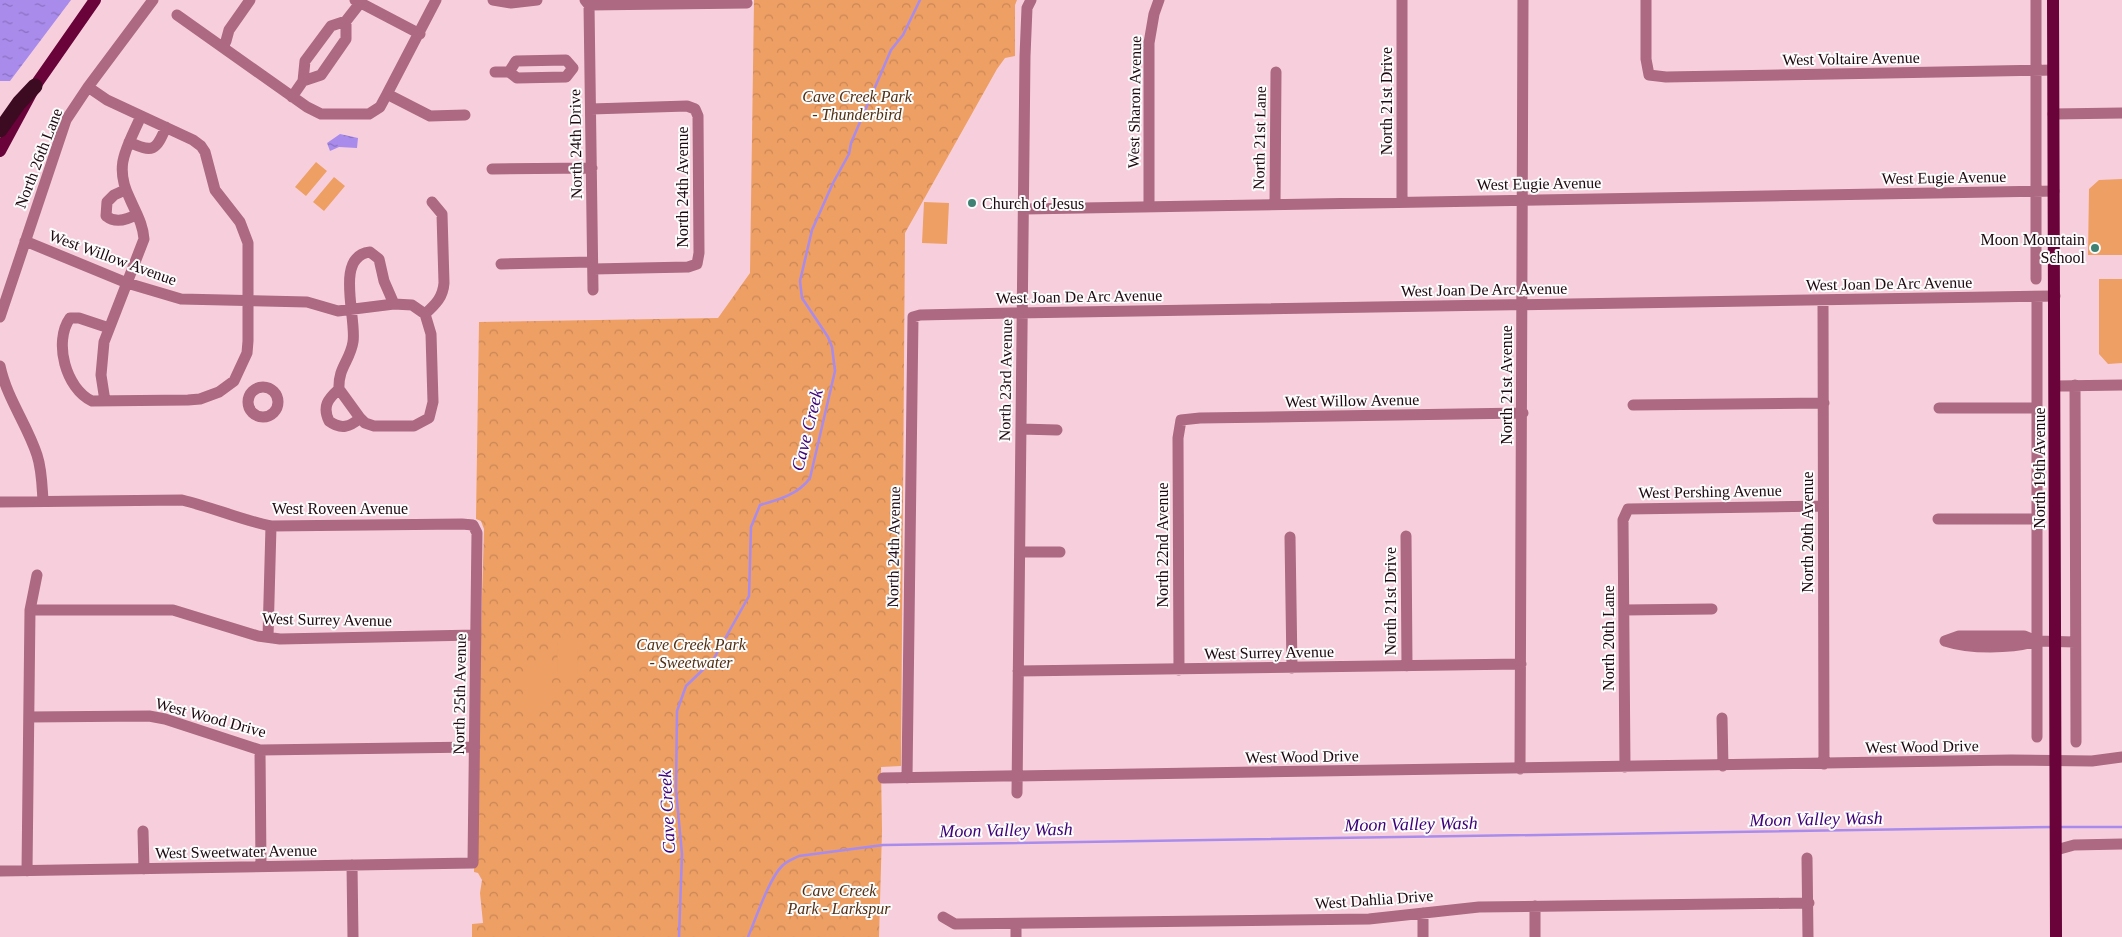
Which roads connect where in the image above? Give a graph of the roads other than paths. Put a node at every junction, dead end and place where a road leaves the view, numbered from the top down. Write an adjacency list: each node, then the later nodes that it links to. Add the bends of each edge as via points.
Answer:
1 (95, 0): 30 (main road)
2 (153, 0): 31 (street, North 26th Lane)
3 (250, 0): 21 (street, via 229,30)
4 (436, 0): 20 (street)
5 (493, 0): 6 (street, via 511,3)
6 (537, 0)
7 (1031, 0): 53 (street, North 23rd Avenue, via 1026,20)
8 (1159, 0): 52 (street, West Sharon Avenue, via 1149,43)
9 (1402, 0): 50 (street, North 21st Drive)
10 (1523, 0): 48 (street, North 21st Avenue)
11 (1646, 0): 24 (street, West Voltaire Avenue, via 1649,75)
12 (2036, 0): 24 (street)
13 (2053, 0): 25 (main road, North 19th Avenue)
14 (357, 1): 19 (street); 20 (street)
15 (707, 2): 16 (street); 17 (street)
16 (587, 3): 23 (street, North 24th Drive)
17 (747, 3)
18 (177, 14): 21 (street)
19 (346, 21): 29 (street, via 331,26 306,61); 29 (street, via 346,39 321,75)
20 (420, 34): 32 (street)
21 (223, 47): 33 (street)
22 (573, 68): 23 (street); 27 (street, via 566,77 517,78); 27 (street, via 566,60 516,61)
23 (590, 68): 34 (street, North 24th Drive)
24 (2036, 70): 25 (street, West Voltaire Avenue); 46 (street)
25 (2053, 70): 35 (main road, North 19th Avenue)
26 (495, 72): 27 (street)
27 (509, 72)
28 (1276, 72): 51 (street, North 21st Lane)
29 (303, 81): 33 (street)
30 (35, 86): 40 (highway); 42 (main road)
31 (88, 87): 37 (street); 55 (street, North 26th Lane, via 66,120)
32 (387, 94): 33 (street, via 380,107 369,114 321,114); 38 (street, via 430,116)
33 (292, 97)
34 (590, 109): 43 (street, North 24th Drive); 57 (street, North 24th Avenue, via 687,106 695,109 698,126 697,264 688,267)
35 (2053, 114): 36 (street); 47 (main road, North 19th Avenue)
36 (2122, 114)
37 (141, 116): 39 (street); 41 (street)
38 (465, 116)
39 (166, 127): 41 (street, via 154,148 144,149); 64 (street, via 201,146 215,190 243,228 248,243)
40 (0, 130)
41 (129, 142): 45 (street, via 122,159)
42 (0, 151)
43 (592, 168): 44 (street); 57 (street, North 24th Drive)
44 (492, 169)
45 (125, 190): 54 (street); 54 (street, via 107,202 106,216 116,221 127,220)
46 (2036, 191): 47 (street, West Eugie Avenue); 48 (street, West Eugie Avenue); 58 (street)
47 (2054, 191): 62 (main road, North 19th Avenue)
48 (1522, 200): 50 (street, West Eugie Avenue); 66 (street, North 21st Avenue)
49 (432, 202): 69 (street, via 442,214 444,283 439,301)
50 (1402, 202): 51 (street, West Eugie Avenue)
51 (1275, 204): 52 (street, West Eugie Avenue)
52 (1149, 206): 53 (street, West Eugie Avenue)
53 (1024, 209): 68 (street, North 23rd Avenue)
54 (137, 214): 59 (street, via 144,239)
55 (25, 241): 59 (street, West Willow Avenue); 70 (street, North 26th Lane)
56 (501, 264): 57 (street)
57 (592, 266): 60 (street, North 24th Drive)
58 (2036, 279)
59 (127, 283): 64 (street, West Willow Avenue, via 181,299); 72 (street)
60 (593, 290)
61 (2037, 296): 62 (street, West Joan De Arc Avenue); 63 (street, West Joan De Arc Avenue); 84 (street, North 19th Avenue)
62 (2055, 296): 77 (main road, North 19th Avenue)
63 (1823, 300): 66 (street, West Joan De Arc Avenue); 81 (street, North 20th Avenue)
64 (248, 302): 67 (street, West Willow Avenue, via 308,302 338,311); 74 (street, via 247,353)
65 (394, 304): 67 (street, West Willow Avenue); 67 (street, via 379,259 370,252 360,253 351,271); 69 (street, West Willow Avenue, via 412,305)
66 (1522, 305): 68 (street, West Joan De Arc Avenue); 85 (street, North 21st Avenue)
67 (351, 309): 78 (street, via 353,340 341,370)
68 (1022, 313): 71 (street, West Joan De Arc Avenue); 88 (street, North 23rd Avenue)
69 (425, 314): 86 (street, via 431,334 433,402 429,418 414,426 374,426)
70 (0, 317)
71 (913, 317): 130 (street, North 24th Avenue)
72 (109, 328): 80 (street, via 101,358); 80 (street, via 70,318 62,338 67,369 77,391 92,401)
73 (0, 366): 90 (street, via 12,404 37,456)
74 (234, 380): 79 (street); 80 (street, via 219,392 200,399)
75 (2075, 385): 76 (street); 77 (street); 110 (street)
76 (2122, 385)
77 (2056, 386): 109 (main road, North 19th Avenue)
78 (339, 390): 86 (street); 86 (street, via 326,406 329,421 343,427)
79 (252, 393)
80 (105, 401)
81 (1824, 402): 82 (street); 92 (street, North 20th Avenue)
82 (1633, 406)
83 (1938, 408): 84 (street)
84 (2036, 408): 95 (street, North 19th Avenue)
85 (1523, 413): 87 (street, West Willow Avenue); 111 (street, North 21st Avenue)
86 (360, 418)
87 (1181, 420): 114 (street, North 22nd Avenue, via 1178,438)
88 (1021, 429): 89 (street); 100 (street, North 23rd Avenue)
89 (1057, 430)
90 (43, 501): 91 (street, West Roveen Avenue); 97 (street, West Roveen Avenue, via 182,500)
91 (0, 502)
92 (1823, 506): 93 (street, West Pershing Avenue); 124 (street, North 20th Avenue)
93 (1628, 509): 105 (street, North 20th Lane, via 1623,520)
94 (1938, 519): 95 (street)
95 (2036, 519): 108 (street, North 19th Avenue)
96 (474, 525): 97 (street, West Roveen Avenue); 106 (street, North 25th Avenue, via 477,534)
97 (271, 526): 107 (street)
98 (1406, 536): 112 (street, North 21st Drive)
99 (1290, 537): 113 (street)
100 (1020, 552): 101 (street); 115 (street, North 23rd Avenue)
101 (1060, 552)
102 (37, 576): 104 (street)
103 (1712, 609): 105 (street)
104 (30, 610): 107 (street, West Surrey Avenue, via 173,610); 116 (street)
105 (1624, 610): 126 (street, North 20th Lane)
106 (476, 635): 107 (street, West Surrey Avenue); 120 (street, North 25th Avenue)
107 (268, 637)
108 (2037, 641): 108 (street, via 2024,636 1959,636 1945,641 1961,646 2024,645); 109 (street); 118 (street, North 19th Avenue)
109 (2054, 641): 110 (street); 123 (main road, North 19th Avenue)
110 (2075, 642): 119 (street)
111 (1520, 664): 112 (street, West Surrey Avenue); 127 (street, North 21st Avenue)
112 (1407, 666): 113 (street, West Surrey Avenue)
113 (1292, 668): 114 (street, West Surrey Avenue)
114 (1178, 670): 115 (street, West Surrey Avenue)
115 (1018, 671): 128 (street, North 23rd Avenue)
116 (29, 717): 121 (street, West Wood Drive, via 149,716); 142 (street)
117 (1722, 718): 125 (street)
118 (2037, 737)
119 (2076, 742)
120 (475, 747): 121 (street, West Wood Drive); 137 (street, North 25th Avenue)
121 (260, 750): 139 (street)
122 (2122, 757): 123 (street, West Wood Drive)
123 (2056, 761): 124 (street, West Wood Drive); 134 (main road, North 19th Avenue)
124 (1824, 764): 125 (street, West Wood Drive)
125 (1723, 766): 126 (street, West Wood Drive)
126 (1625, 768): 127 (street, West Wood Drive)
127 (1520, 769): 128 (street, West Wood Drive)
128 (1016, 777): 130 (street, West Wood Drive); 131 (street, North 23rd Avenue)
129 (882, 778): 130 (street, West Wood Drive)
130 (907, 778)
131 (1017, 793)
132 (143, 831): 140 (street)
133 (2122, 844): 134 (street, via 2074,845)
134 (2056, 850): 135 (street); 153 (main road, North 19th Avenue)
135 (2122, 850)
136 (1807, 858): 143 (street)
137 (473, 864): 138 (street, West Sweetwater Avenue)
138 (352, 865): 139 (street, West Sweetwater Avenue); 148 (street)
139 (261, 866): 140 (street, West Sweetwater Avenue)
140 (144, 869): 142 (street, West Sweetwater Avenue)
141 (0, 871): 142 (street, West Sweetwater Avenue)
142 (27, 871)
143 (1809, 903): 144 (street, West Dahlia Drive); 152 (street)
144 (1535, 906): 145 (street, West Dahlia Drive, via 1468,907); 151 (street)
145 (1423, 913): 147 (street, West Dahlia Drive, via 1369,919); 150 (street)
146 (943, 917): 147 (street, West Dahlia Drive, via 955,924)
147 (1016, 924): 149 (street)
148 (353, 937)
149 (1016, 937)
150 (1423, 937)
151 (1535, 937)
152 (1808, 937)
153 (2056, 937)

